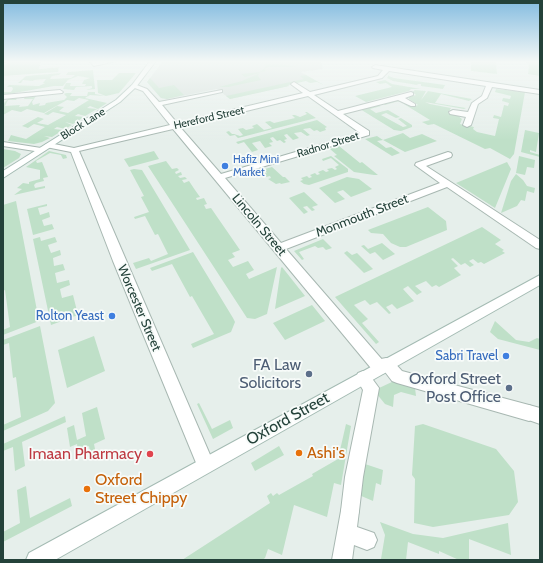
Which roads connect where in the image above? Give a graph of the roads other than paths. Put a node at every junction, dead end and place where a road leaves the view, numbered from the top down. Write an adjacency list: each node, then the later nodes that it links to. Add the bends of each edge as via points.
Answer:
1 (133, 87): 22 (street, Block Lane, via 113,105)
2 (138, 87): 14 (street, Lincoln Street, via 145,90)
3 (299, 87): 10 (street)
4 (337, 87): 10 (street, Hereford Street)
5 (489, 87): 18 (street, via 485,97 477,102)
6 (510, 87): 9 (street)
7 (220, 91): 14 (street)
8 (60, 92): 12 (street)
9 (540, 92)
10 (309, 94): 17 (street); 20 (street, Hereford Street)
11 (411, 94): 13 (street)
12 (3, 97)
13 (398, 97): 15 (street); 17 (street)
14 (157, 104): 20 (street, Lincoln Street)
15 (413, 105)
16 (453, 112): 18 (street)
17 (338, 113): 27 (street, Radnor Street, via 366,133)
18 (470, 115): 19 (street)
19 (467, 125)
20 (176, 126): 24 (street, Hereford Street); 27 (street, Lincoln Street)
21 (3, 144): 23 (street)
22 (49, 145): 23 (street, Block Lane); 24 (street, Hereford Street)
23 (41, 150): 26 (street, Block Lane)
24 (74, 150): 35 (street, Worcester Street)
25 (448, 155): 28 (street, via 418,165)
26 (3, 175)
27 (219, 177): 30 (street, Lincoln Street)
28 (447, 184): 29 (street); 30 (street, Monmouth Street)
29 (540, 245)
30 (278, 248): 32 (street, Lincoln Street)
31 (540, 279): 32 (street, Oxford Street)
32 (383, 366): 33 (street, Oxford Street); 34 (street, Lincoln Street, via 398,376)
33 (363, 378): 35 (street, Oxford Street); 36 (street, via 371,388)
34 (535, 414)
35 (205, 464): 38 (street, Oxford Street)
36 (346, 533): 37 (street); 39 (street)
37 (367, 540)
38 (36, 560)
39 (342, 560)

